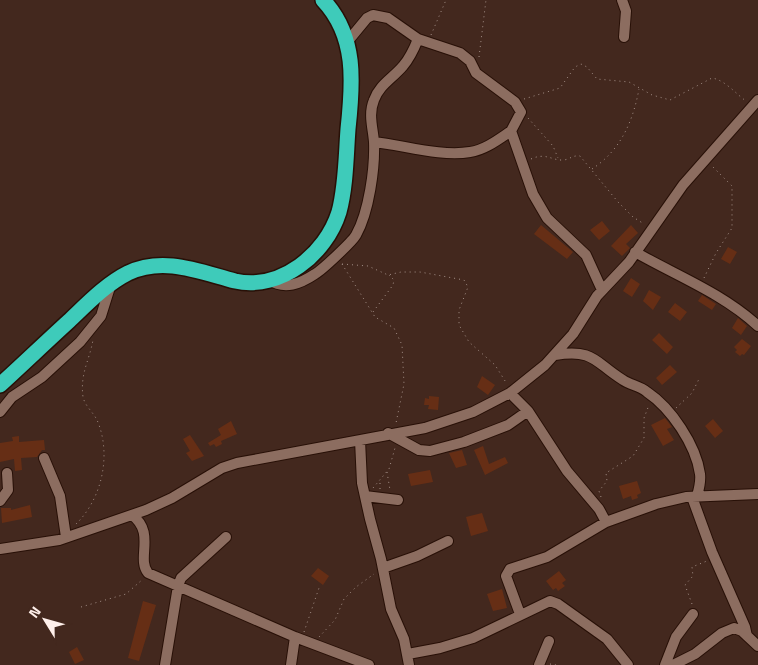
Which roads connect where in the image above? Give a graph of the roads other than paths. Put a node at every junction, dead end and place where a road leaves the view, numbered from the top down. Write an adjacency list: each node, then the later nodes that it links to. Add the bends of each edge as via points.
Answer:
1 (323, 0): 4 (highway)
2 (622, 0): 3 (street, via 626,10)
3 (624, 37)
4 (348, 41): 5 (street, via 357,28 373,15 388,18); 10 (highway, via 351,103 339,211 326,240 315,252 295,270)
5 (423, 41): 7 (street, via 460,53 470,61 476,73 513,100 521,114); 8 (street, via 378,91 373,102 371,126)
6 (755, 102): 9 (street, via 704,159)
7 (511, 131): 8 (street, via 492,144 471,152); 12 (street, via 542,212 586,254)
8 (374, 142): 10 (street, via 370,189 358,233 353,240 318,272 296,284 278,286)
9 (635, 252): 12 (street); 13 (street, via 737,308)
10 (269, 280): 11 (highway, via 254,283 236,281 181,267 145,268)
11 (111, 284): 15 (highway); 18 (street, via 101,316 80,342 42,376 12,396)
12 (602, 290): 14 (street)
13 (758, 326)
14 (555, 355): 16 (street); 25 (street, via 577,352 600,361 624,381 652,396 668,411 683,432 698,467 700,479)
15 (0, 386)
16 (511, 392): 17 (street); 19 (street, via 474,412 426,428)
17 (528, 411): 19 (street, via 508,425 436,450 419,450); 29 (street, via 567,471)
18 (0, 412)
19 (393, 434): 20 (street)
20 (360, 440): 24 (street); 28 (street, via 236,463 172,498)
21 (44, 458): 30 (street, via 60,496)
22 (7, 473): 27 (street, via 8,490)
23 (758, 494): 25 (street)
24 (366, 496): 26 (street); 34 (street)
25 (695, 497): 29 (street); 39 (street, via 714,556 745,627)
26 (389, 499)
27 (0, 501)
28 (132, 515): 30 (street); 35 (street, via 143,527 146,570)
29 (605, 518): 36 (street, via 547,557 506,572)
30 (66, 535): 33 (street)
31 (226, 537): 35 (street, via 185,574)
32 (448, 541): 34 (street)
33 (0, 549)
34 (383, 568): 41 (street)
35 (178, 586): 38 (street); 42 (street)
36 (520, 614): 41 (street, via 473,638); 46 (street, via 550,601 558,604 607,639)
37 (693, 614): 47 (street, via 676,637)
38 (298, 638): 43 (street); 44 (street)
39 (754, 640): 48 (street, via 738,629 729,630)
40 (549, 641): 45 (street)
41 (407, 662)
42 (165, 665)
43 (291, 665)
44 (369, 665)
45 (539, 665)
46 (628, 665)
47 (665, 665)
48 (674, 665)

